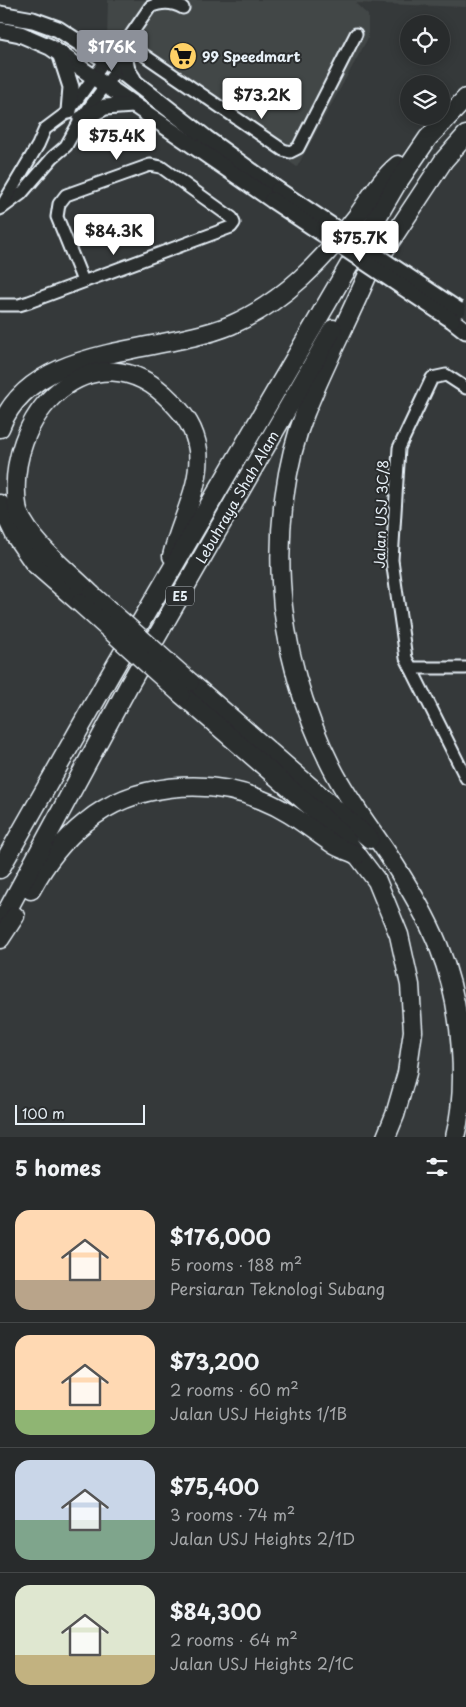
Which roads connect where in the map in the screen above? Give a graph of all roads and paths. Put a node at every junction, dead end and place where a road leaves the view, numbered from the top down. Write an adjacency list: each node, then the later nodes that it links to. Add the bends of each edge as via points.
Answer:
1 (182, 8): 7 (street, via 174,3 150,7)
2 (0, 14): 5 (main road, via 58,29)
3 (0, 30): 6 (main road, via 20,34)
4 (356, 34): 7 (street, via 298,148 290,152)
5 (84, 46): 7 (main road); 7 (main road)
6 (60, 53): 8 (main road); 13 (main road, via 71,87)
7 (118, 55): 8 (street); 9 (main road); 9 (main road); 10 (street)
8 (94, 77): 10 (main road); 13 (street)
9 (136, 85): 16 (main road)
10 (107, 86): 12 (main road); 13 (street)
11 (466, 98): 15 (highway, Lebuhraya Shah Alam / E5)
12 (133, 105): 13 (main road, via 105,107); 16 (main road)
13 (75, 115): 17 (street, via 66,146 21,194); 17 (street, via 45,129)
14 (466, 136): 18 (highway, Lebuhraya Shah Alam / E5, via 444,160)
15 (428, 138): 24 (highway, via 394,168 334,246 308,274 272,303 231,324 188,339 74,362 29,386 5,415); 26 (highway, Lebuhraya Shah Alam / E5, via 342,273)
16 (275, 195): 21 (main road, bridge)
17 (0, 209)
18 (368, 274): 34 (highway, via 305,414 289,466 281,581 287,638 310,719 332,770); 37 (highway, Lebuhraya Shah Alam / E5, via 337,322 134,677)
19 (83, 281): 19 (street, via 57,217 59,204 66,195 150,165 161,167 232,218 234,223 230,227); 20 (street, via 19,305)
20 (0, 305)
21 (459, 315): 22 (main road)
22 (466, 331)
23 (466, 388): 28 (street, Jalan USJ 3C/8, via 446,375 432,378 399,448 392,560 406,658)
24 (0, 428)
25 (0, 504): 27 (highway, via 16,537 34,563)
26 (168, 576): 27 (highway, via 176,538 196,482 198,449 188,419 161,390 135,376 103,371 68,378 36,400 14,432 7,463 9,490 18,514 33,536); 36 (highway, Lebuhraya Shah Alam / E5)
27 (85, 599): 30 (highway, bridge)
28 (411, 668): 29 (street); 31 (street, Jalan USJ 3C/8)
29 (466, 668)
30 (185, 688): 34 (highway); 35 (highway, via 340,832)
31 (453, 752): 32 (street); 33 (street, Jalan USJ 3C/8)
32 (466, 752)
33 (466, 778)
34 (387, 854): 40 (highway, via 429,924 453,987 462,1069)
35 (358, 855): 38 (highway, via 334,845 291,813 225,788 186,786 150,792 114,804 86,822 60,847); 39 (highway, via 377,881 385,899 399,935 410,985 413,1031 407,1073)
36 (0, 869)
37 (0, 924)
38 (0, 939)
39 (386, 1137)
40 (455, 1137)

